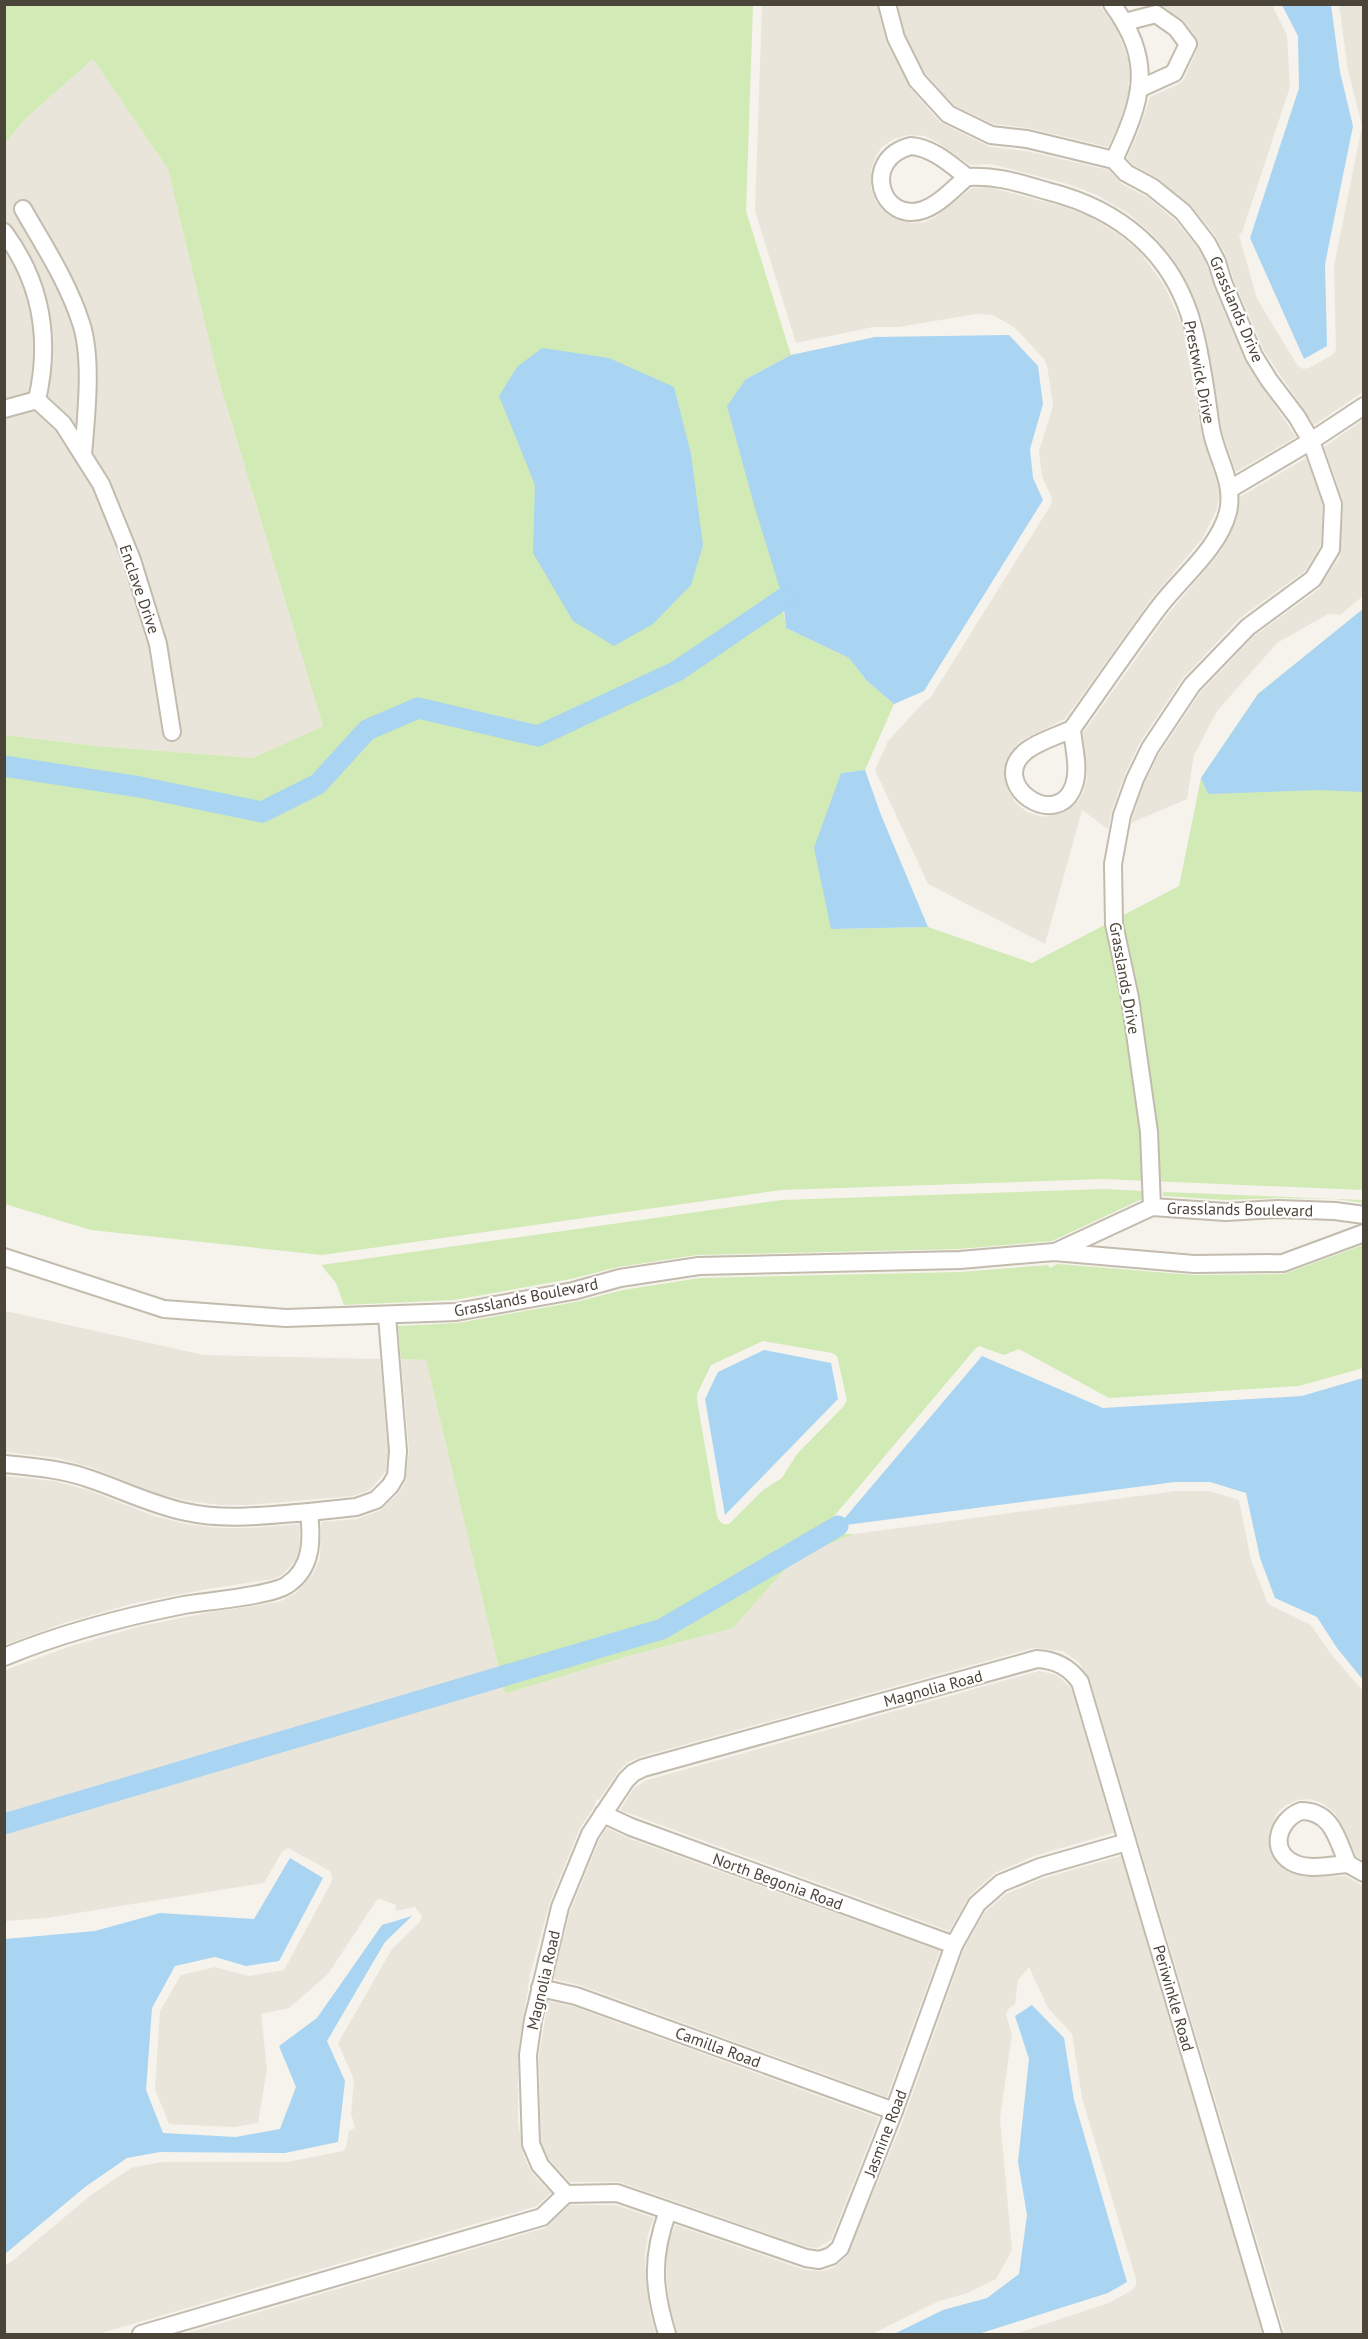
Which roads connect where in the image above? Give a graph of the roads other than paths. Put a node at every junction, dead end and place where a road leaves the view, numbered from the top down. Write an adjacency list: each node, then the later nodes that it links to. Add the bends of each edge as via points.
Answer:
1 (887, 4): 5 (street, Grasslands Drive, via 896,38 917,80 948,114 991,135 1027,139)
2 (1112, 4): 3 (street)
3 (1125, 22): 4 (street, via 1138,57); 4 (street, via 1156,14 1176,28 1188,44 1174,73)
4 (1141, 88): 5 (street)
5 (1114, 160): 12 (street, Grasslands Drive, via 1126,174 1152,187 1183,212 1208,243 1254,356)
6 (968, 177): 6 (street, via 932,152 911,146 891,155 880,174 884,195 910,212 931,207); 14 (street, Prestwick Drive, via 989,176 1093,205 1146,243 1173,279 1193,324 1212,435)
7 (23, 209): 13 (street, via 68,288 82,325 87,369)
8 (4, 232): 9 (street, via 32,280 42,320 44,360)
9 (37, 400): 11 (street); 13 (street, Enclave Drive, via 63,424)
10 (1364, 406): 12 (street)
11 (4, 409)
12 (1311, 441): 14 (street); 17 (street, Grasslands Drive, via 1333,504 1331,549 1313,579 1248,627 1192,685 1150,748 1122,815 1113,864 1114,924 1131,1003 1149,1132)
13 (83, 455): 16 (street, Enclave Drive, via 101,484 132,560 158,644)
14 (1230, 489): 15 (street, Prestwick Drive, via 1227,513 1211,546 1160,606)
15 (1072, 729): 15 (street, Prestwick Drive, via 1033,747 1019,760 1015,779 1032,802 1042,805 1070,794 1076,774)
16 (172, 732)
17 (1152, 1207): 18 (street, Grasslands Boulevard); 20 (street, Grasslands Boulevard)
18 (1364, 1215)
19 (1364, 1233): 20 (street, Grasslands Boulevard, via 1283,1263 1194,1264)
20 (1054, 1252): 22 (street, Grasslands Boulevard, via 960,1260 699,1266 456,1312)
21 (4, 1257): 22 (street, Grasslands Boulevard, via 164,1310 286,1318)
22 (387, 1316): 24 (street, via 398,1451 396,1476 376,1500 356,1507)
23 (4, 1464): 24 (street, via 55,1469 188,1513 248,1517)
24 (309, 1512): 25 (street, via 309,1556 304,1568 277,1590 138,1614)
25 (4, 1657)
26 (1066, 1667): 27 (street, Magnolia Road, via 1037,1659 643,1768 626,1780); 28 (street, Periwinkle Road, via 1080,1682)
27 (603, 1814): 31 (street, North Begonia Road); 32 (street, Magnolia Road, via 590,1834 560,1907)
28 (1127, 1842): 31 (street, Jasmine Road, via 1040,1867 1001,1883 977,1904); 38 (street, Periwinkle Road)
29 (1348, 1864): 30 (street)
30 (1364, 1873)
31 (954, 1945): 33 (street, Jasmine Road)
32 (540, 1988): 33 (street, Camilla Road, via 576,1996); 34 (street, Magnolia Road, via 528,2055 531,2144 540,2165)
33 (894, 2111): 35 (street, Jasmine Road, via 840,2248 831,2256 819,2260 806,2258)
34 (566, 2194): 35 (street, Jasmine Road, via 617,2193); 36 (street, via 542,2217)
35 (668, 2211): 37 (street, via 656,2257 660,2309)
36 (141, 2334)
37 (667, 2334)
38 (1273, 2334)

